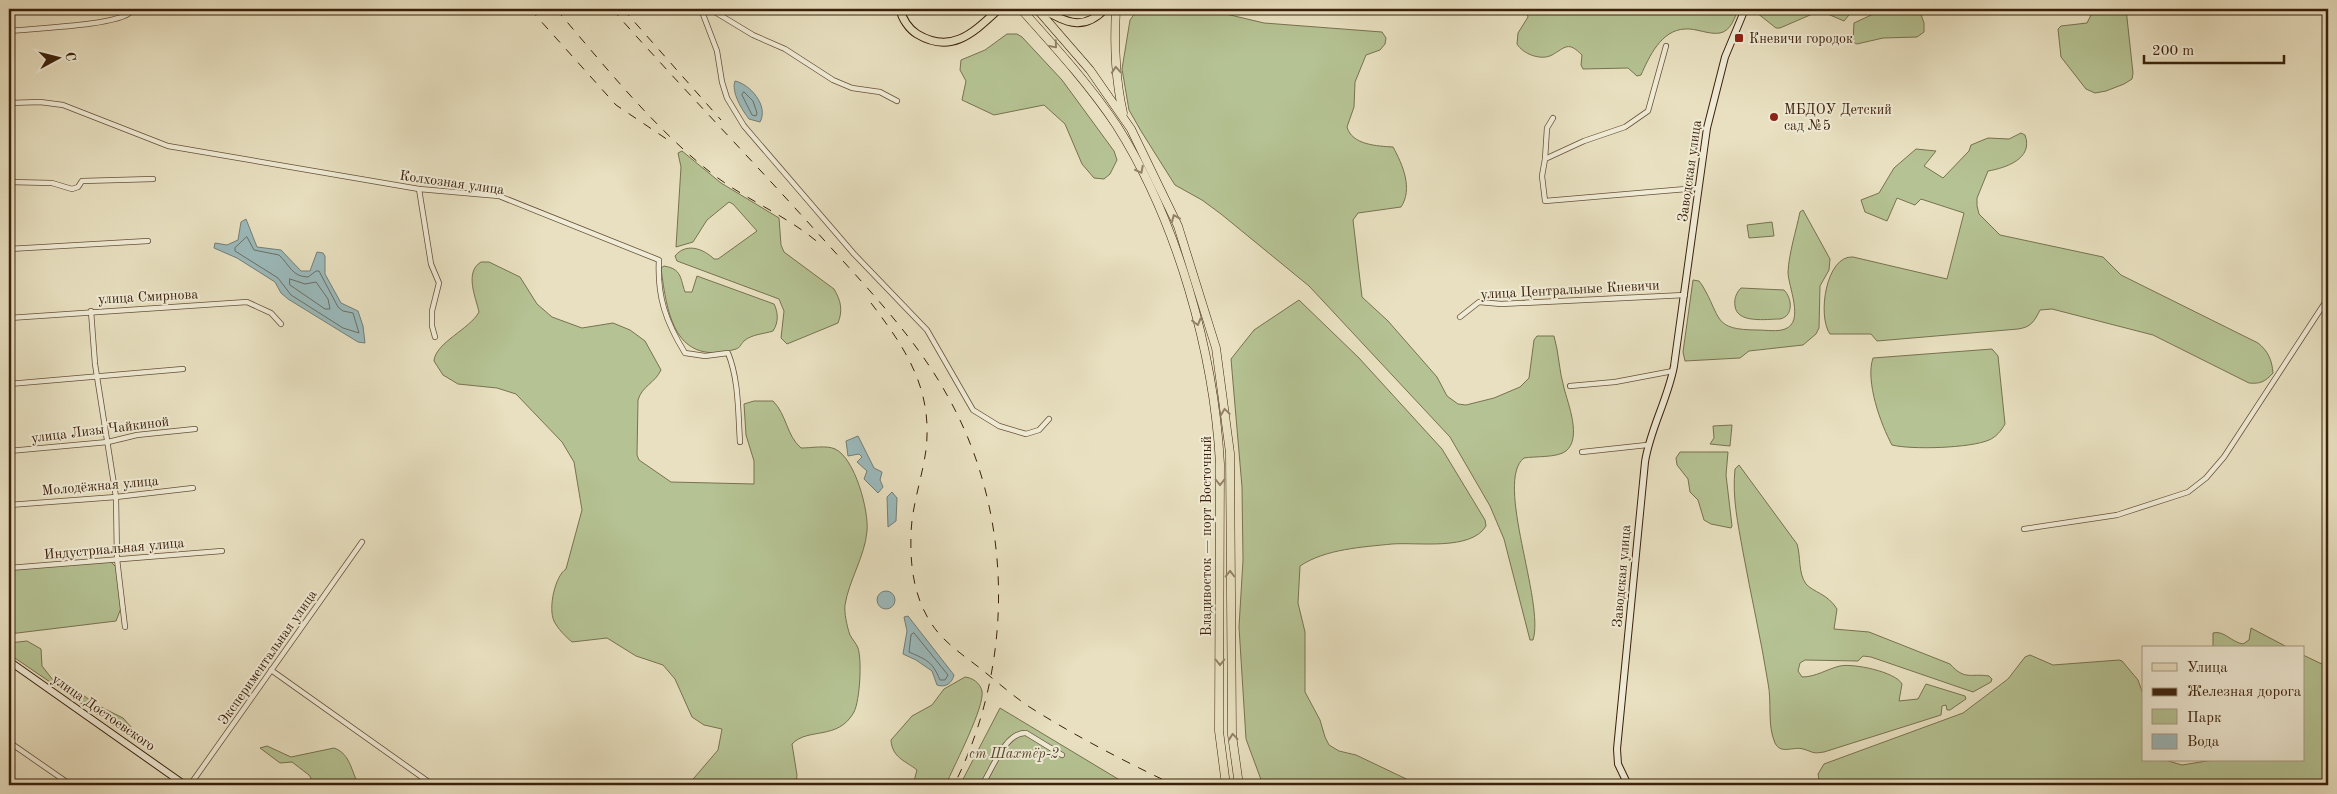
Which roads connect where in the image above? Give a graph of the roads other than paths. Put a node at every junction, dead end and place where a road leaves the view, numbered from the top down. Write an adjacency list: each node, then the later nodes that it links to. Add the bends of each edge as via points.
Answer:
1 (701, 9): 37 (street, via 717,51 727,98 744,126 854,254 927,330 973,410 999,426 1026,434 1039,430)
2 (710, 9): 14 (street, via 753,35 785,49 833,80 852,88 880,92)
3 (900, 9): 10 (main road, via 913,31 930,41 941,42 969,35)
4 (1022, 9): 62 (highway, Владивосток — порт Восточный, one-way to 62, via 1098,100 1136,162 1156,200 1184,273 1205,350 1218,427 1220,731)
5 (1037, 9): 16 (highway, Владивосток — порт Восточный, via 1090,70)
6 (1042, 9): 7 (main road, via 1060,20 1074,23 1096,18)
7 (1105, 9)
8 (1116, 9): 16 (highway, one-way to 8, via 1117,88)
9 (1745, 9): 21 (street, Заводская улица, via 1725,57 1716,90)
10 (998, 10)
11 (131, 12): 12 (street, via 89,24)
12 (9, 31)
13 (1666, 46): 18 (street, via 1648,111 1625,127 1584,140)
14 (896, 101)
15 (9, 102): 22 (street, Колхозная улица, via 63,105 168,146)
16 (1124, 118): 63 (highway, Владивосток — порт Восточный, one-way to 16, via 1232,735 1230,452 1216,348 1178,226)
17 (1553, 118): 18 (street, via 1548,128)
18 (1545, 159): 21 (street, via 1542,176 1545,201)
19 (153, 179): 20 (street, via 82,180 78,187 72,188 52,183)
20 (9, 182)
21 (1698, 188): 25 (street, Заводская улица)
22 (419, 189): 31 (street, via 429,256 440,288 432,311); 40 (street, Колхозная улица, via 498,196 659,260 659,288 665,317 685,353 705,356 728,353 738,404)
23 (148, 241): 24 (street)
24 (9, 249)
25 (1685, 295): 28 (street, улица Центральные Кневичи, via 1501,304 1478,302); 33 (street, Заводская улица)
26 (2328, 298): 47 (street, via 2224,457 2196,487 2162,502 2117,515)
27 (91, 311): 29 (street, улица Смирнова); 30 (street, улица Смирнова, via 247,302 271,313); 34 (street)
28 (1460, 317)
29 (9, 318)
30 (281, 324)
31 (435, 338)
32 (183, 369): 34 (street)
33 (1673, 371): 36 (street, via 1615,382); 41 (street, Заводская улица)
34 (97, 377): 35 (street); 39 (street)
35 (9, 384)
36 (1570, 386)
37 (1049, 419)
38 (195, 429): 39 (street, улица Лизы Чайкиной, via 137,435)
39 (108, 442): 42 (street, улица Лизы Чайкиной); 45 (street)
40 (740, 442)
41 (1647, 445): 43 (street); 64 (street, Заводская улица, via 1617,749 1618,764)
42 (9, 451)
43 (1582, 452)
44 (193, 488): 45 (street, Молодёжная улица)
45 (116, 497): 46 (street, Молодёжная улица); 50 (street)
46 (9, 504)
47 (2024, 529)
48 (362, 542): 54 (street, Экспериментальная улица)
49 (222, 551): 50 (street, Индустриальная улица)
50 (118, 559): 51 (street, Индустриальная улица); 52 (street)
51 (9, 568)
52 (125, 627)
53 (9, 661): 58 (street, улица Достоевского)
54 (271, 670): 59 (street, Экспериментальная улица); 60 (street)
55 (9, 742): 57 (street)
56 (1062, 755): 61 (street, via 1019,732 1008,740)
57 (71, 785)
58 (185, 785)
59 (190, 785)
60 (433, 785)
61 (982, 785)
62 (1226, 785)
63 (1238, 785)
64 (1628, 785)

